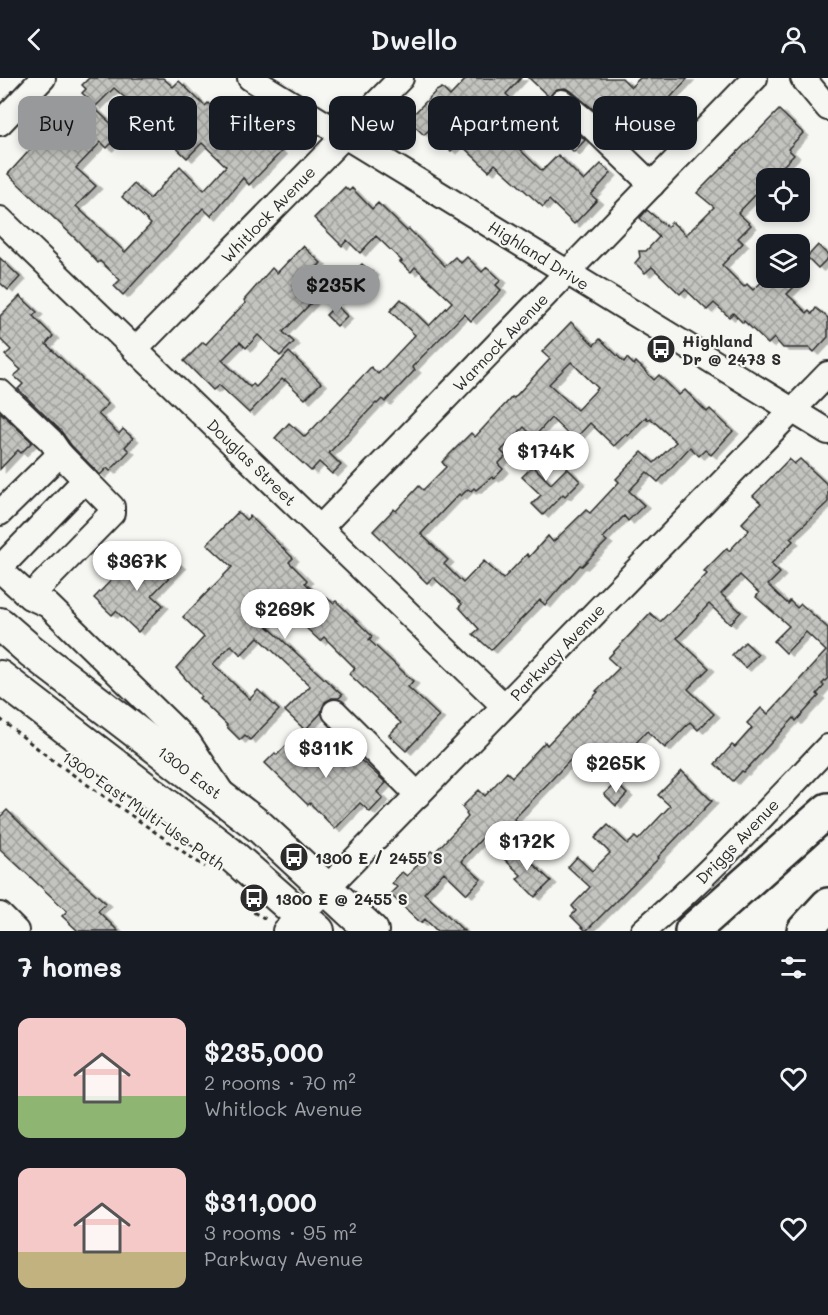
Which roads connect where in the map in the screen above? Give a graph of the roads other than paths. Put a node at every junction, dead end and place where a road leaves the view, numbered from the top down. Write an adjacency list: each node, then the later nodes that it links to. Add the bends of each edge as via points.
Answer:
1 (43, 78): 11 (street)
2 (250, 78): 12 (street, Highland Drive)
3 (401, 78): 8 (street, Whitlock Avenue)
4 (755, 78): 15 (street, Warnock Avenue)
5 (803, 78): 9 (street)
6 (823, 78): 7 (street)
7 (828, 84)
8 (384, 96)
9 (828, 108)
10 (581, 117): 15 (street)
11 (0, 123)
12 (329, 126)
13 (331, 150): 18 (street, Whitlock Avenue)
14 (368, 150): 17 (street, Highland Drive)
15 (652, 185): 17 (street, Warnock Avenue)
16 (0, 219): 18 (street, Douglas Street)
17 (567, 273): 21 (street, Highland Drive); 26 (street, Warnock Avenue)
18 (135, 350): 26 (street, Douglas Street)
19 (828, 374): 21 (street, Parkway Avenue)
20 (0, 392): 23 (street)
21 (792, 410): 22 (street, Highland Drive); 31 (street, Parkway Avenue)
22 (828, 432)
23 (60, 454): 24 (street); 25 (street)
24 (85, 480): 27 (street); 28 (street, via 112,507 112,513)
25 (0, 513)
26 (320, 528): 31 (street, Douglas Street)
27 (0, 569): 28 (street)
28 (30, 597): 35 (street, via 48,605 189,742)
29 (0, 624): 35 (main road, 1300 East)
30 (0, 677): 40 (main road, via 204,833)
31 (504, 706): 34 (street, Parkway Avenue)
32 (335, 712): 34 (street)
33 (828, 747): 43 (street, Driggs Avenue, via 708,871)
34 (418, 795): 37 (street, Parkway Avenue)
35 (226, 800): 37 (main road, 1300 East)
36 (828, 810): 44 (highway)
37 (327, 888): 40 (street, Parkway Avenue); 42 (main road, 1300 East)
38 (828, 905): 45 (highway)
39 (0, 915): 41 (street)
40 (294, 925)
41 (16, 931)
42 (372, 931)
43 (643, 931)
44 (692, 931)
45 (804, 931)

